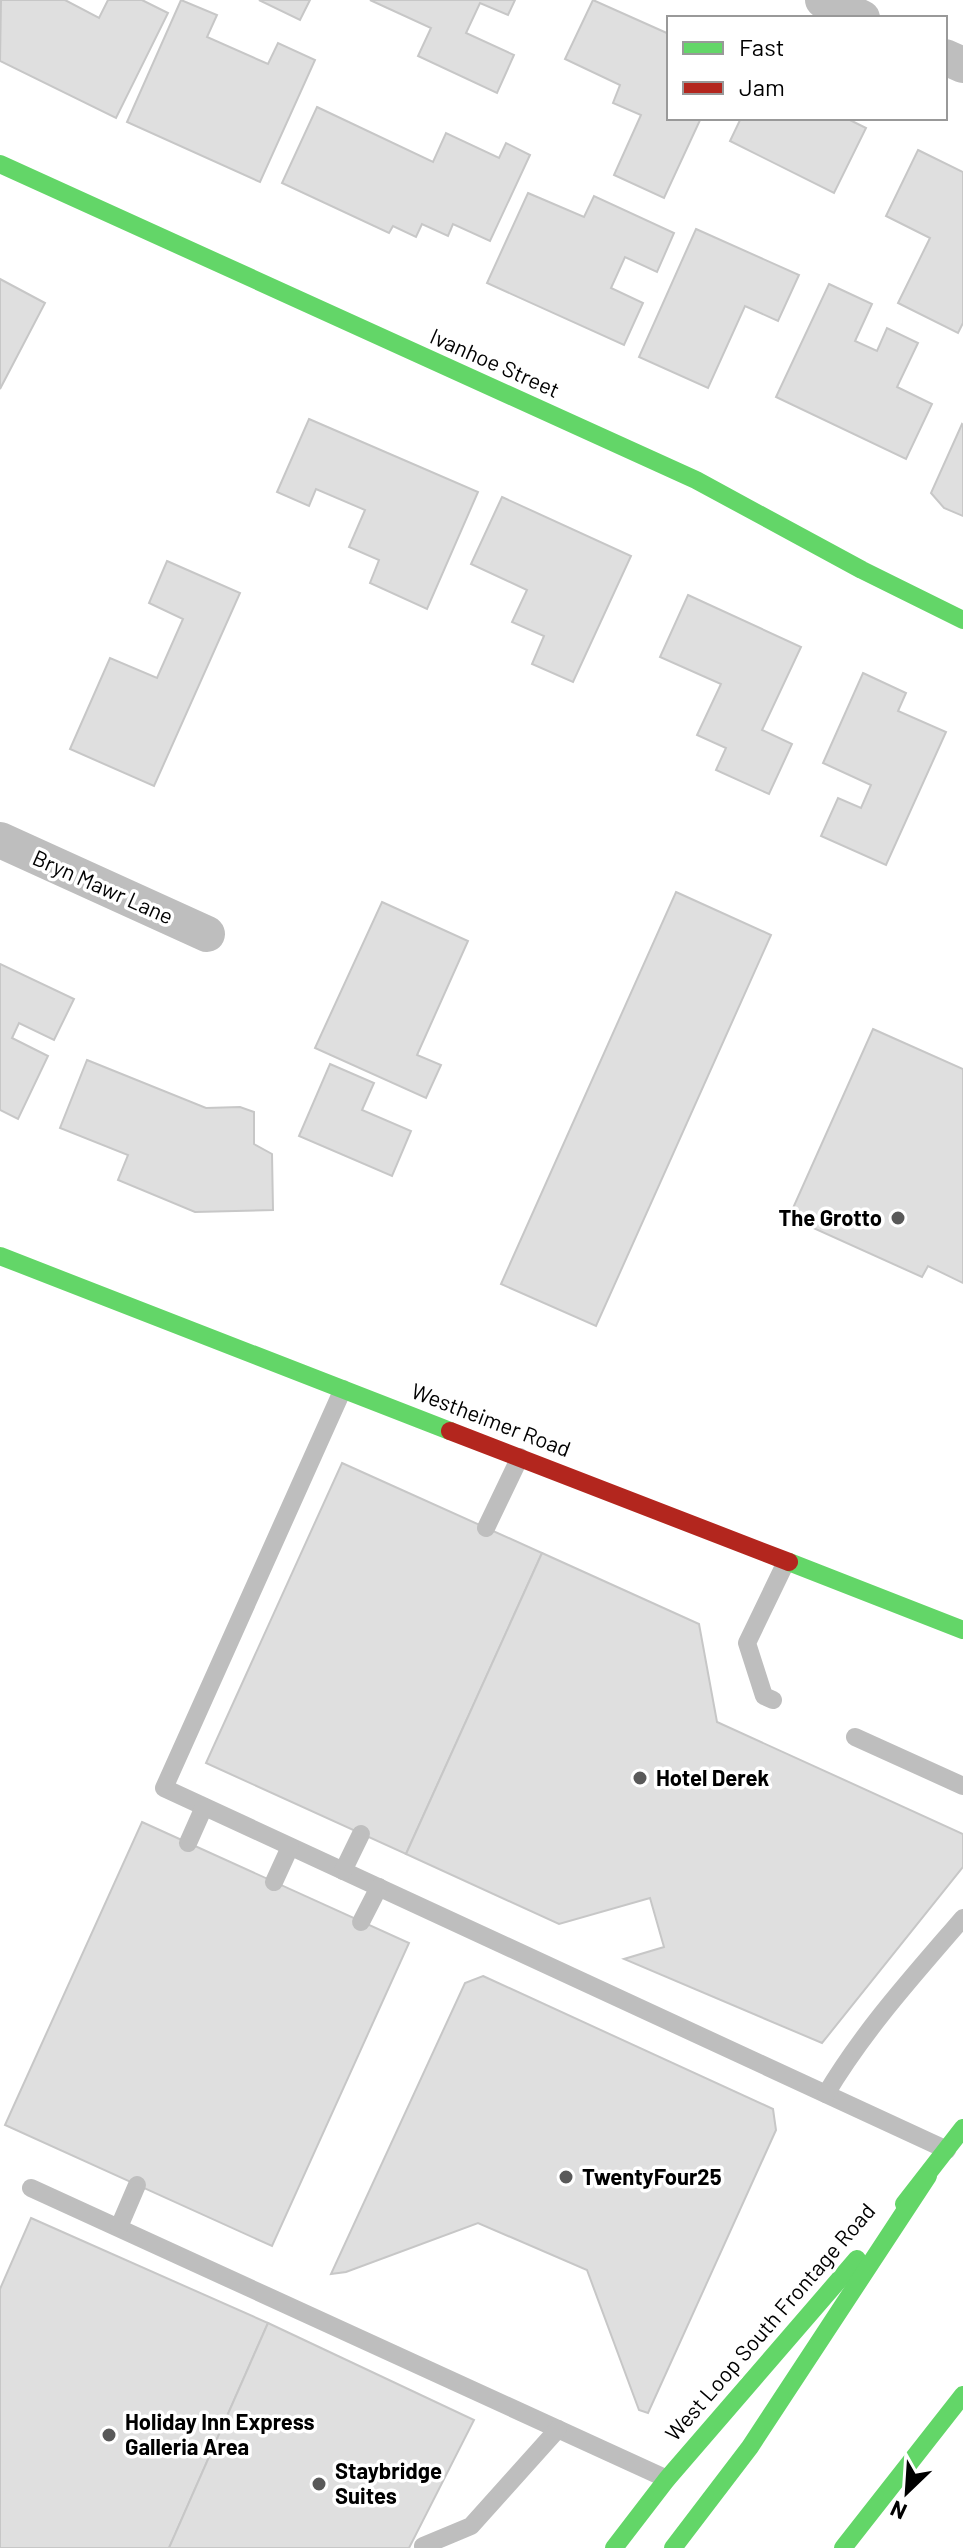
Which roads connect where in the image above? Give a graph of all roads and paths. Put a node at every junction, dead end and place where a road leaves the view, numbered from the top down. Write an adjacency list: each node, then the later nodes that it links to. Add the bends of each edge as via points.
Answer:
1 (823, 0): 2 (street)
2 (858, 16)
3 (0, 164): 4 (main road, Ivanhoe Street, via 696,480)
4 (963, 620)
5 (0, 840): 6 (street, Bryn Mawr Lane)
6 (207, 934)
7 (0, 1256): 8 (main road, Westheimer Road)
8 (343, 1389): 9 (main road, Westheimer Road); 16 (lane, via 164,1788)
9 (520, 1457): 10 (lane); 11 (main road, Westheimer Road)
10 (486, 1528)
11 (786, 1562): 12 (main road, Westheimer Road); 13 (lane, via 747,1643 764,1696)
12 (963, 1630)
13 (773, 1700)
14 (855, 1737): 15 (lane)
15 (963, 1786)
16 (204, 1807): 18 (lane); 19 (lane)
17 (361, 1834): 20 (lane)
18 (188, 1843)
19 (290, 1847): 20 (lane); 21 (lane)
20 (343, 1871): 22 (lane)
21 (274, 1882)
22 (379, 1887): 24 (lane); 25 (lane)
23 (963, 1918): 25 (lane, via 872,2025)
24 (361, 1922)
25 (826, 2094): 27 (lane)
26 (963, 2128): 27 (main road, West Loop South Frontage Road)
27 (947, 2150): 28 (main road, West Loop South Frontage Road)
28 (928, 2176): 34 (main road, West Loop South Frontage Road); 39 (main road, via 750,2447)
29 (137, 2185): 31 (lane)
30 (31, 2188): 31 (lane)
31 (119, 2227): 33 (lane)
32 (963, 2395): 40 (main road)
33 (558, 2429): 34 (lane); 35 (lane)
34 (667, 2479): 38 (main road, West Loop South Frontage Road)
35 (471, 2526): 36 (lane); 37 (lane)
36 (423, 2546)
37 (466, 2548)
38 (614, 2548)
39 (673, 2548)
40 (843, 2548)

